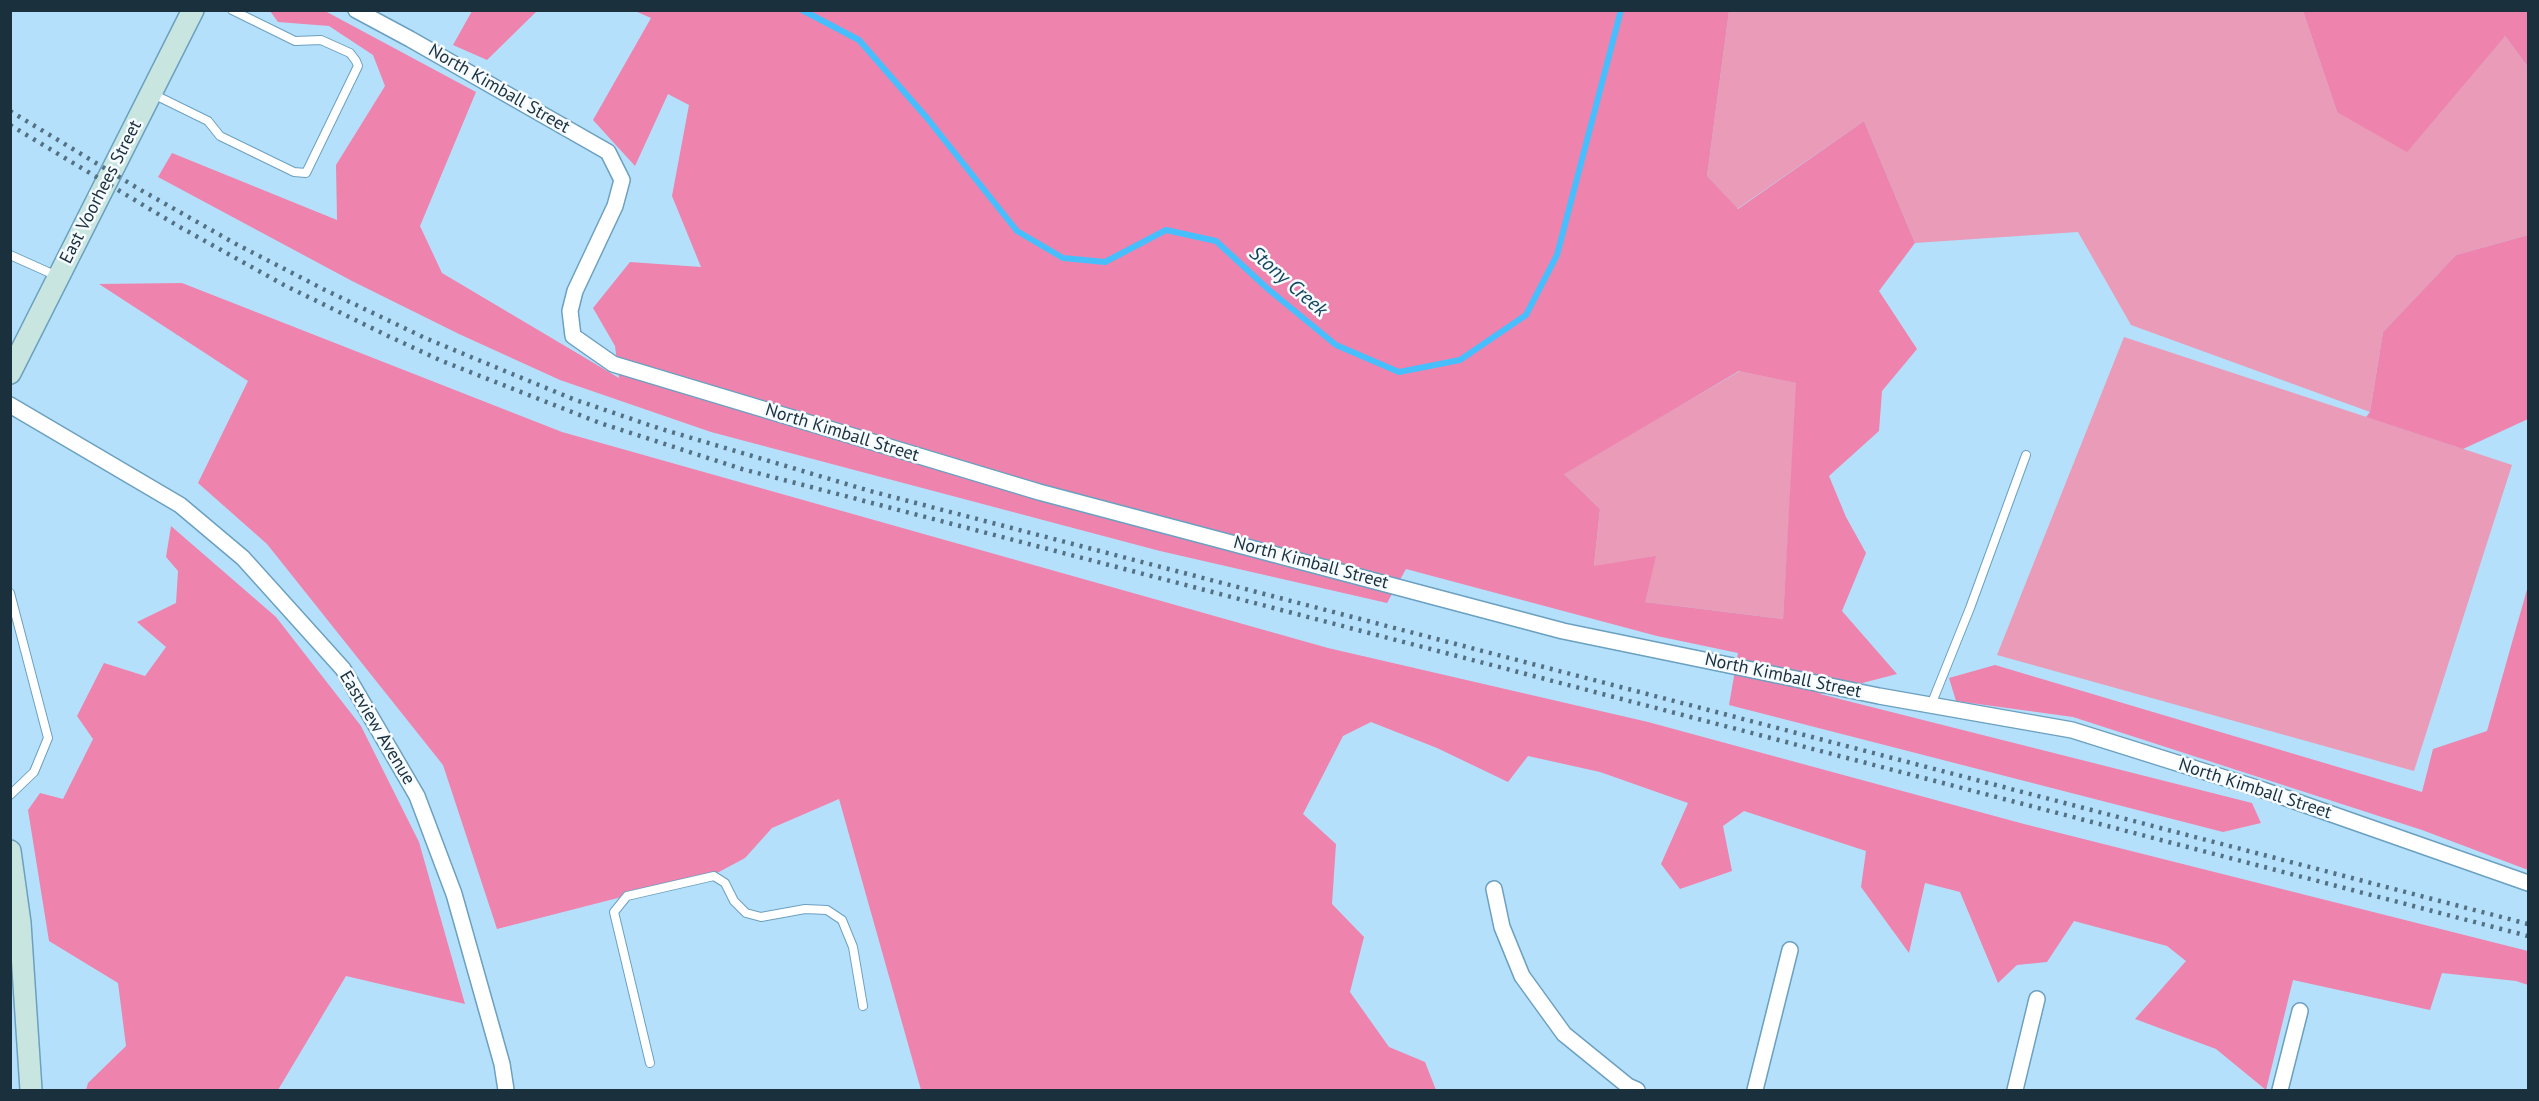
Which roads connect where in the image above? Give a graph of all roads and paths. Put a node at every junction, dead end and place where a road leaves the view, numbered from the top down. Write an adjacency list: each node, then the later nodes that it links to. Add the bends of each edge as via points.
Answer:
1 (193, 10): 4 (main road, East Voorhees Street)
2 (232, 10): 4 (lane, via 296,41 321,40 350,53 356,61 358,66 306,173 294,172 220,136 208,121)
3 (356, 10): 11 (street, North Kimball Street, via 608,152 622,180 615,206 574,291 570,311 573,336 613,364 1039,492 1563,631)
4 (151, 93): 6 (main road, East Voorhees Street)
5 (10, 255): 6 (lane)
6 (58, 277): 7 (main road, East Voorhees Street)
7 (10, 373)
8 (10, 405): 22 (street, Eastview Avenue, via 180,505 243,558 343,669 422,807 454,894)
9 (2026, 455): 11 (lane)
10 (10, 593): 12 (lane, via 48,738 34,772)
11 (1930, 705): 14 (street, North Kimball Street, via 2072,730 2262,789)
12 (10, 795)
13 (12, 863): 21 (main road)
14 (2529, 883)
15 (1494, 889): 23 (street, via 1502,927 1522,976 1573,1042)
16 (1790, 950): 24 (street)
17 (2037, 999): 25 (street)
18 (863, 1006): 20 (lane, via 853,947 842,920 827,910 805,909 761,917 746,913 725,883 714,876 627,896 614,912)
19 (2300, 1011): 26 (street)
20 (650, 1063)
21 (31, 1090)
22 (506, 1090)
23 (1637, 1090)
24 (1755, 1090)
25 (2015, 1090)
26 (2280, 1090)

